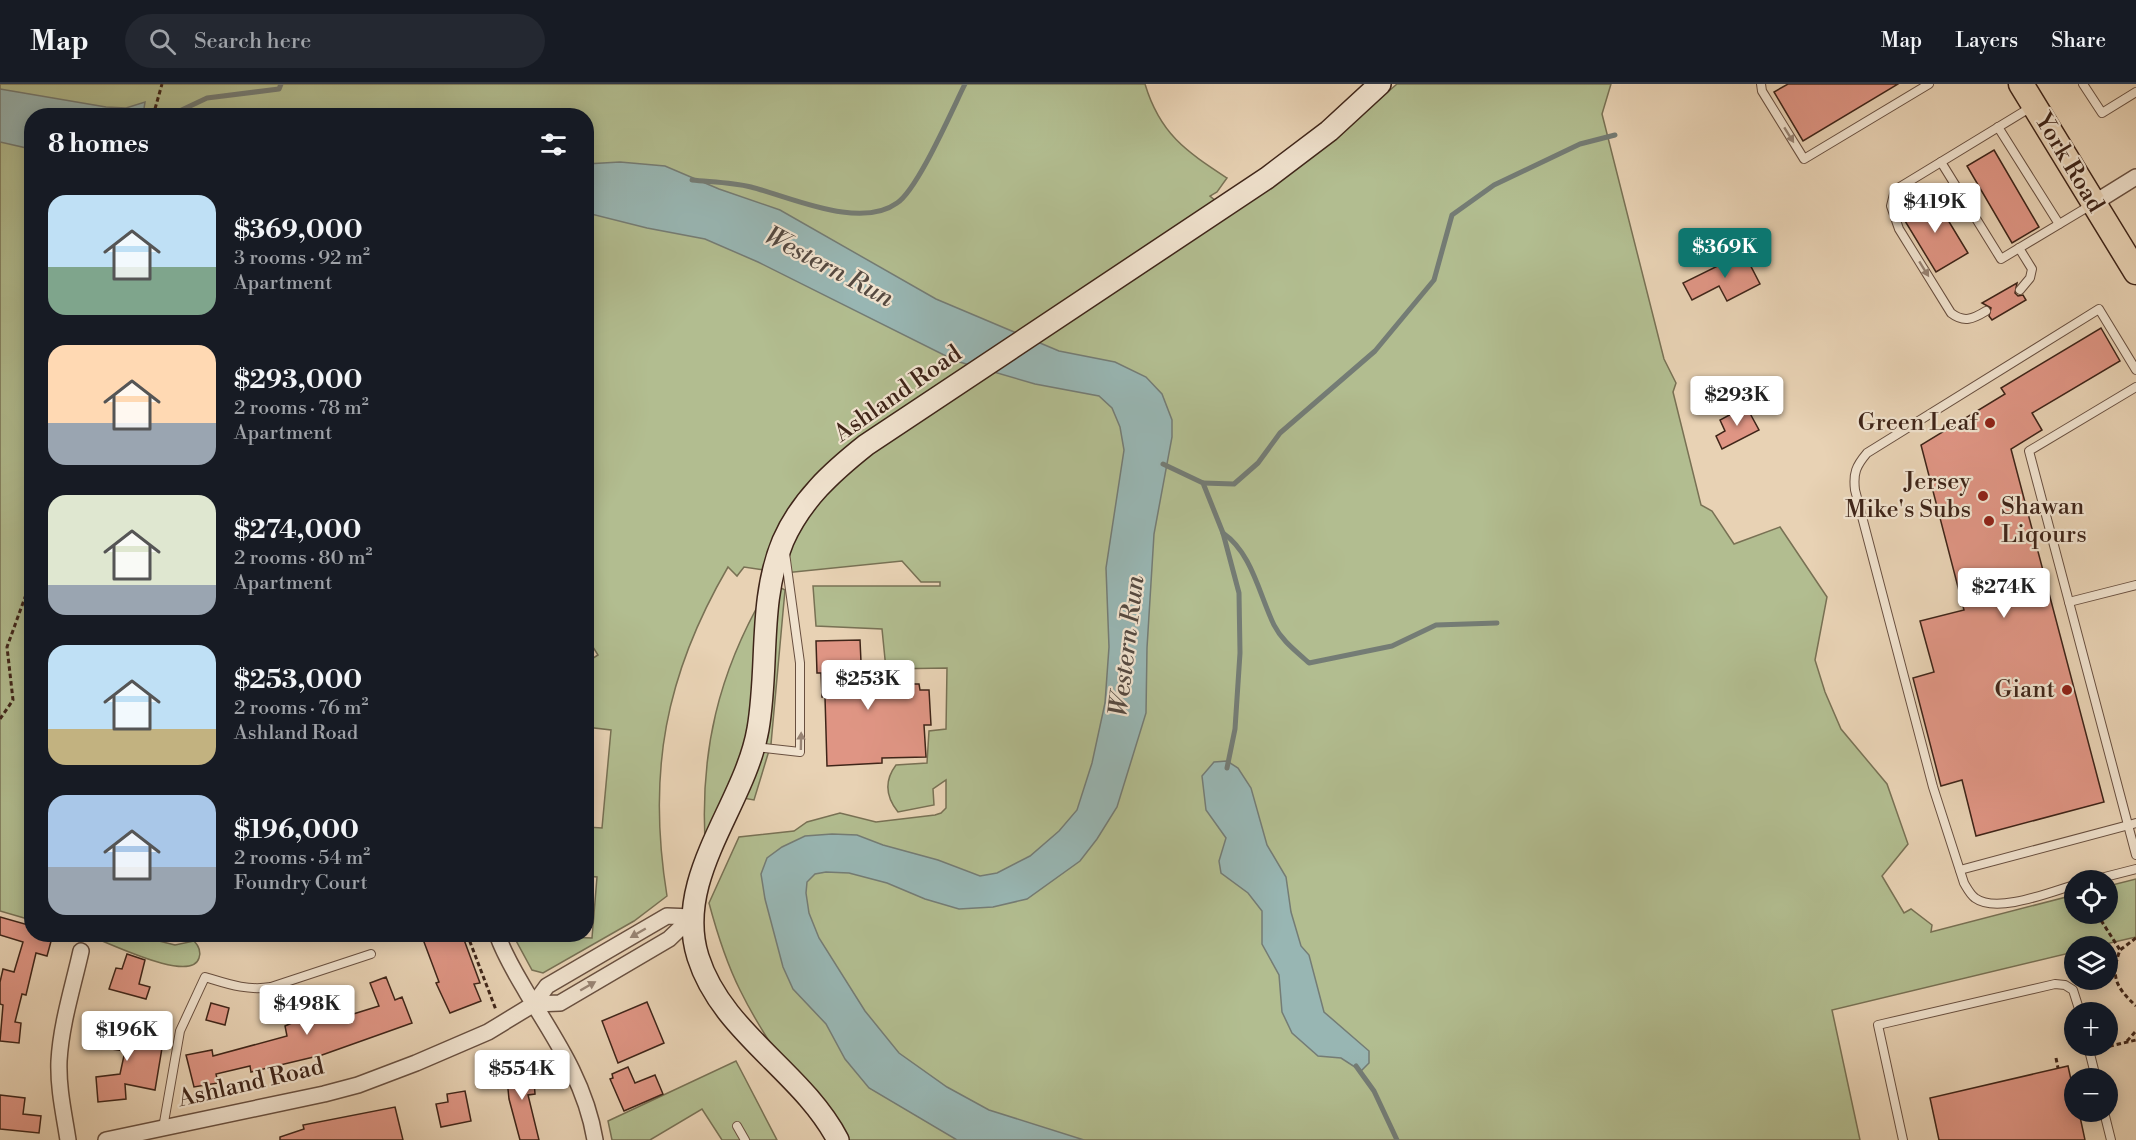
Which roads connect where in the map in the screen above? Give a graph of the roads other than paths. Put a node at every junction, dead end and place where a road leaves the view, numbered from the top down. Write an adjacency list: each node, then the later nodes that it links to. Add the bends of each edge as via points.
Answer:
1 (1380, 84): 19 (main road, Ashland Road, via 1350,113 1267,178 866,445 816,489)
2 (1761, 84): 3 (lane, one-way to 3, via 1804,159)
3 (1929, 84)
4 (2021, 84): 7 (main road, York Road)
5 (2083, 84): 6 (lane, via 2102,113)
6 (2136, 92)
7 (2034, 106): 8 (lane); 11 (main road, York Road)
8 (1998, 127): 9 (lane); 12 (lane)
9 (1941, 162): 13 (lane, via 2001,259); 16 (lane, one-way to 16, via 1895,190 1893,217 1951,313 1966,319)
10 (2136, 177): 11 (street)
11 (2094, 203): 12 (lane); 14 (main road, York Road)
12 (2059, 224): 13 (lane)
13 (2019, 248): 15 (lane, via 2032,269)
14 (2136, 272)
15 (2020, 290)
16 (1986, 310)
17 (2136, 370): 26 (lane, via 2099,309 1867,453 1853,474 1933,787)
18 (2136, 387): 21 (lane, via 2029,451)
19 (783, 541): 22 (main road, Ashland Road, via 768,597); 22 (lane, one-way to 19, via 800,752 800,663)
20 (2136, 585): 21 (lane)
21 (2069, 602): 23 (lane)
22 (754, 746): 29 (main road, Ashland Road, via 700,879)
23 (2132, 824): 24 (lane); 26 (lane)
24 (2136, 855)
25 (2136, 869): 27 (lane)
26 (1960, 870): 28 (lane, via 1974,897 1994,904)
27 (2118, 874)
28 (2064, 888)
29 (692, 917): 34 (street, Ashland Road, via 669,939 560,1003); 42 (main road, via 697,955 712,990 744,1031 818,1110)
30 (500, 942): 34 (street)
31 (81, 951): 38 (street, via 59,1061)
32 (370, 954): 37 (lane, via 255,990 205,977 180,1031)
33 (2077, 1002): 43 (lane, via 2073,990 2055,984 1878,1025)
34 (534, 1004): 37 (street, Ashland Road, via 488,1032 358,1084); 40 (street, via 571,1066 584,1095)
35 (2106, 1122): 44 (lane)
36 (737, 1126): 41 (lane)
37 (163, 1129): 39 (street, Ashland Road)
38 (68, 1140)
39 (106, 1140)
40 (595, 1140)
41 (745, 1140)
42 (838, 1140)
43 (1903, 1140)
44 (2111, 1140)

